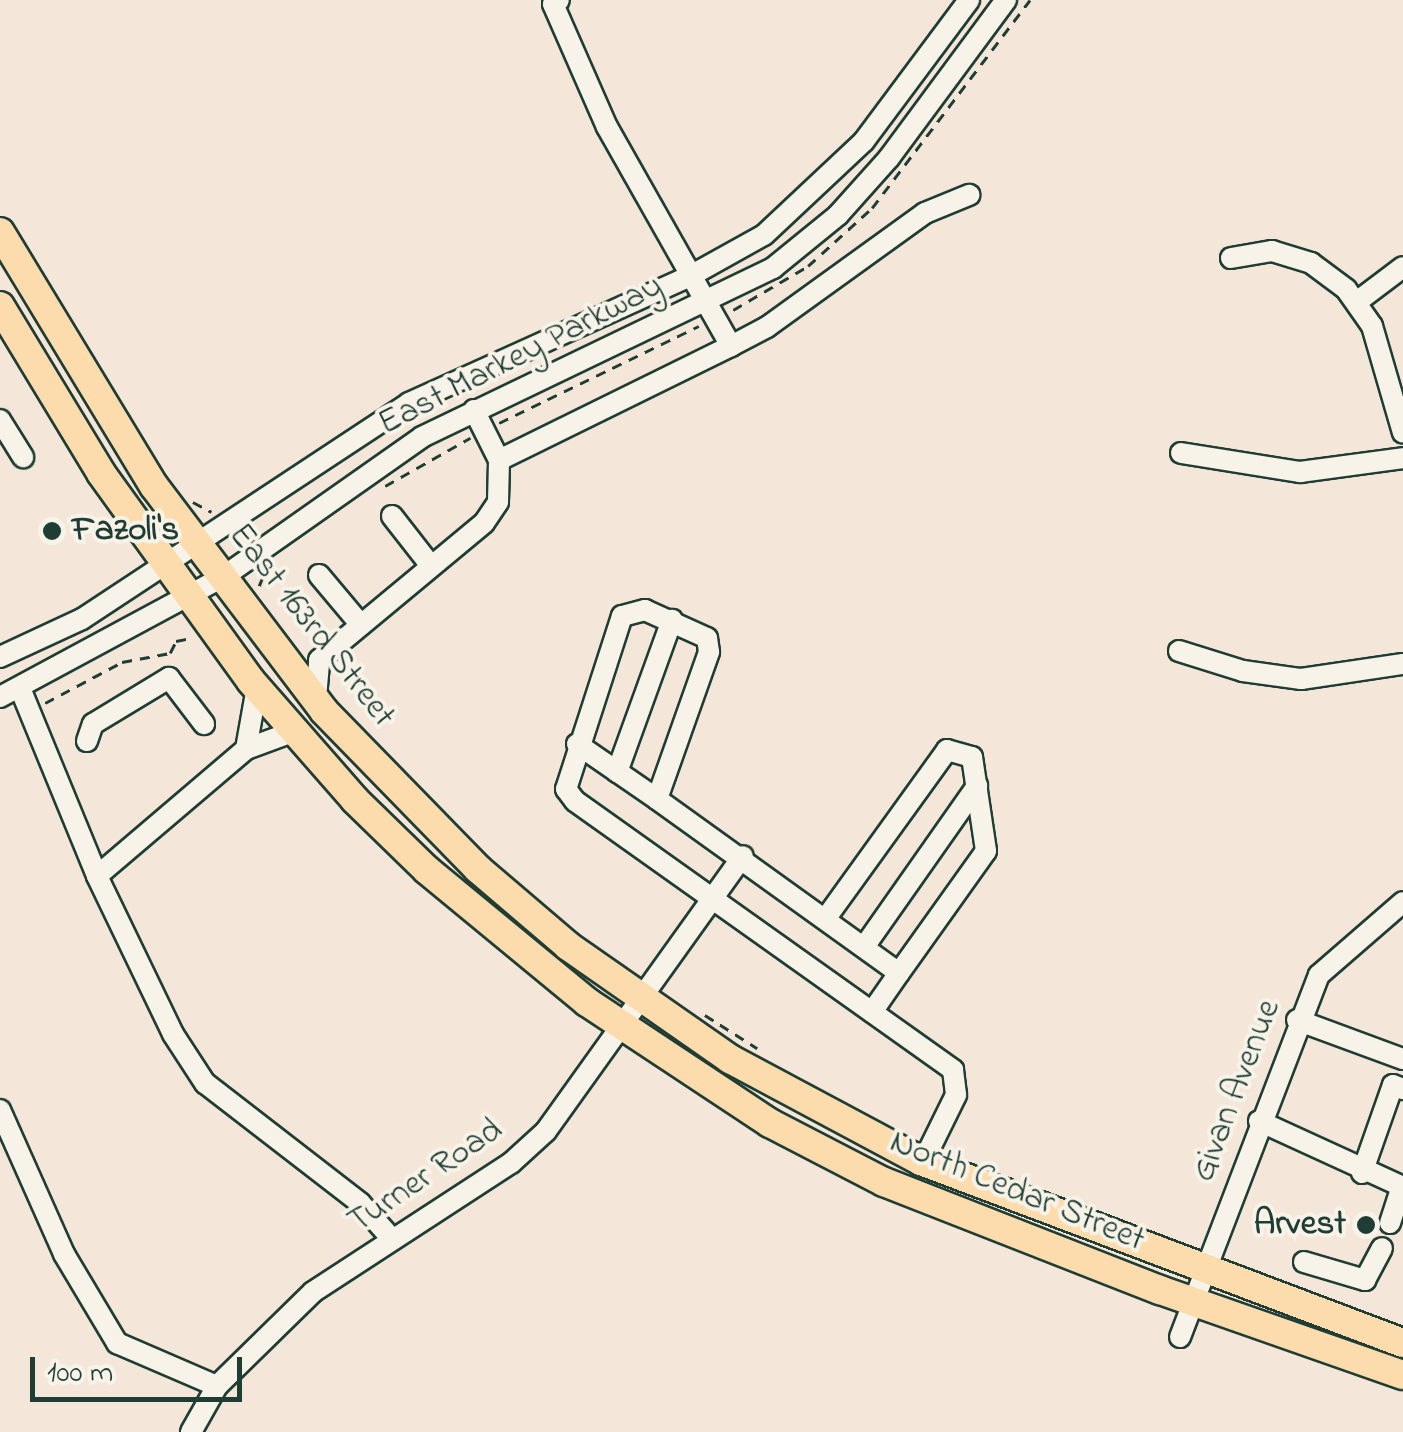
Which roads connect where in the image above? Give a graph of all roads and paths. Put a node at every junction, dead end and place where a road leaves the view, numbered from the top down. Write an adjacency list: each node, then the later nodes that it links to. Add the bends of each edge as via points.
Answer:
1 (559, 0): 9 (street, via 553,4 607,127)
2 (968, 0): 9 (street, East Markey Parkway, via 864,142 814,192 764,235)
3 (1006, 0): 10 (street, East Markey Parkway, via 838,216 773,268)
4 (1030, 0): 13 (path, via 860,221 782,284)
5 (969, 194): 14 (street, via 925,214)
6 (0, 232): 25 (main road, East 163rd Street, via 114,423)
7 (1231, 258): 11 (street, via 1272,251 1295,257 1330,274)
8 (1403, 267): 11 (street)
9 (692, 275): 10 (street); 25 (street, East Markey Parkway, via 409,403)
10 (706, 298): 13 (street); 15 (street, East Markey Parkway)
11 (1358, 301): 18 (street, via 1381,350)
12 (0, 306): 26 (main road)
13 (716, 318): 14 (street); 17 (path)
14 (731, 346): 22 (street)
15 (474, 410): 17 (street); 30 (street, East Markey Parkway, via 422,437)
16 (0, 420): 20 (street)
17 (484, 430): 22 (street); 23 (path)
18 (1403, 433)
19 (1181, 453): 21 (street, via 1300,472)
20 (23, 457)
21 (1403, 458)
22 (499, 460): 28 (street, via 504,478 498,502 484,523)
23 (381, 488)
24 (392, 516): 28 (street)
25 (195, 540): 26 (street, East Markey Parkway); 30 (main road, East 163rd Street)
26 (164, 560): 31 (main road); 36 (street, East Markey Parkway, via 82,619)
27 (273, 561): 30 (path)
28 (431, 566): 34 (street)
29 (320, 576): 34 (street)
30 (245, 590): 31 (street, East Markey Parkway); 40 (main road, East 163rd Street)
31 (190, 597): 33 (main road); 39 (street, East Markey Parkway)
32 (672, 620): 45 (street, via 644,610 622,616); 47 (street); 49 (street, via 698,630 709,652)
33 (209, 623): 38 (main road); 41 (path, via 186,642 176,641 170,654 122,662 42,704)
34 (361, 625): 40 (street, via 319,660 313,672)
35 (1179, 651): 37 (street, via 1243,671 1301,679)
36 (1, 655)
37 (1403, 664)
38 (257, 688): 43 (main road); 46 (street)
39 (10, 693): 51 (street)
40 (316, 701): 57 (main road, East 163rd Street, via 478,868)
41 (44, 714)
42 (204, 724): 44 (street, via 169,678 93,724)
43 (294, 731): 46 (street); 61 (main road, via 355,800 485,924)
44 (87, 741)
45 (577, 744): 47 (street); 52 (street, via 566,789 575,801)
46 (246, 749): 51 (street)
47 (617, 772): 49 (street)
48 (978, 786): 54 (street, via 972,757 947,750); 55 (street); 56 (street, via 986,851)
49 (657, 799): 50 (street)
50 (744, 856): 52 (street, Turner Road); 54 (street)
51 (98, 876): 71 (street, via 173,1034 205,1083 360,1203)
52 (712, 897): 57 (street, Turner Road); 59 (street)
53 (1403, 902): 60 (street, Givan Avenue, via 1339,952)
54 (826, 918): 55 (street)
55 (864, 947): 56 (street)
56 (899, 973): 59 (street)
57 (640, 996): 61 (street, Turner Road); 67 (main road, North Cedar Street, via 730,1058)
58 (690, 1004): 62 (path)
59 (872, 1012): 67 (street, via 958,1080)
60 (1297, 1020): 63 (street); 66 (street, Givan Avenue)
61 (623, 1027): 71 (street, Turner Road, via 546,1131 511,1163); 75 (main road, North Cedar Street, via 770,1123 884,1182)
62 (766, 1054)
63 (1403, 1059)
64 (1403, 1088): 68 (street, via 1393,1085)
65 (0, 1110): 79 (street, via 64,1254 117,1343)
66 (1259, 1120): 68 (street, via 1307,1138); 74 (street, Givan Avenue)
67 (924, 1162): 74 (main road, North Cedar Street)
68 (1362, 1173): 69 (street)
69 (1402, 1187): 70 (street)
70 (1390, 1223)
71 (392, 1239): 79 (street, Turner Road, via 313,1292)
72 (1382, 1248): 73 (street, via 1365,1280)
73 (1304, 1262)
74 (1204, 1271): 75 (street, Givan Avenue); 77 (main road, North Cedar Street)
75 (1193, 1302): 76 (street, Givan Avenue); 78 (main road, North Cedar Street)
76 (1180, 1337)
77 (1403, 1343)
78 (1403, 1375)
79 (217, 1386): 80 (street, Turner Road)
80 (191, 1432)

